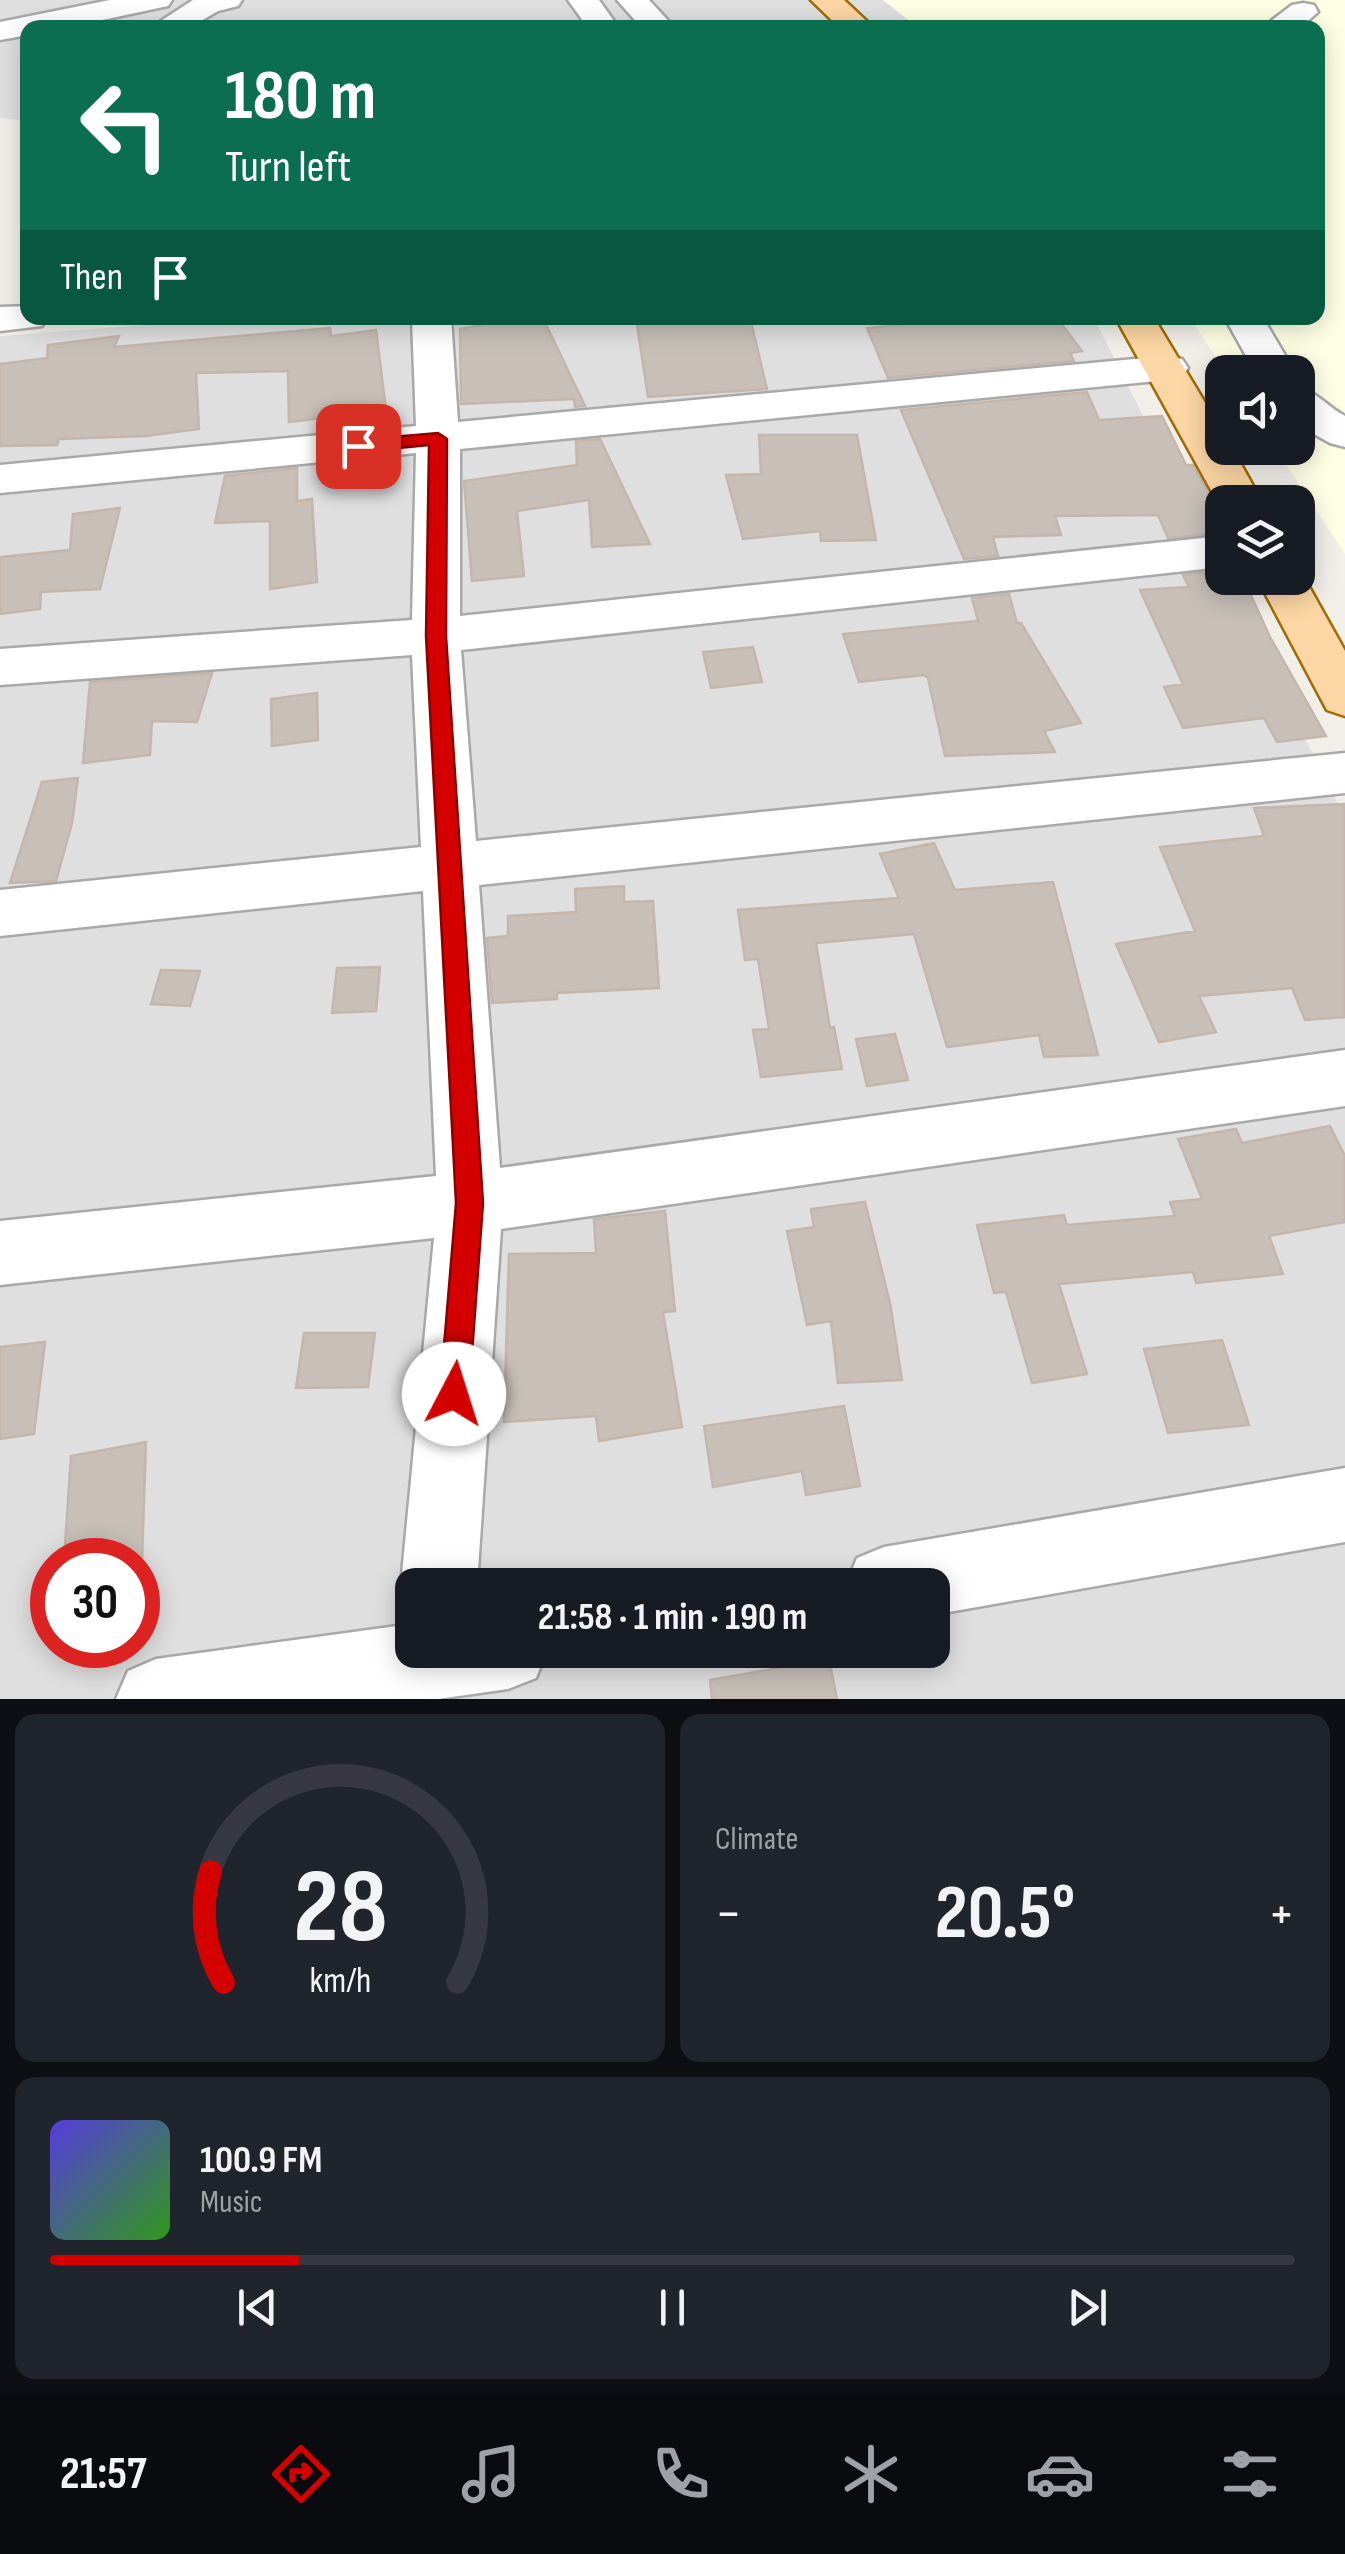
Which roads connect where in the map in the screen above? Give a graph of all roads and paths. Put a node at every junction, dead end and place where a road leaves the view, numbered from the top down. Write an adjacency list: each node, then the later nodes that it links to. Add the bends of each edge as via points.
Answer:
1 (157, 0): 5 (street)
2 (227, 0): 6 (street)
3 (632, 0): 7 (street)
4 (826, 0): 8 (main road)
5 (56, 20)
6 (180, 20)
7 (652, 20)
8 (850, 20)
9 (431, 325): 16 (street)
10 (1140, 325): 13 (main road)
11 (1248, 325): 12 (street)
12 (1265, 355)
13 (1168, 368): 16 (street); 18 (main road)
14 (1315, 418): 15 (street)
15 (1345, 434)
16 (438, 439): 17 (street); 21 (street)
17 (0, 479)
18 (1231, 485)
19 (1205, 553): 21 (street)
20 (1290, 595): 23 (main road)
21 (436, 636): 22 (street); 25 (street)
22 (0, 666)
23 (1345, 697)
24 (1345, 773): 25 (street)
25 (448, 864): 26 (street); 28 (street)
26 (0, 913)
27 (1345, 1078): 28 (street)
28 (470, 1203): 29 (street); 31 (street)
29 (0, 1253)
30 (1345, 1506): 32 (street)
31 (440, 1568)
32 (950, 1574)
33 (433, 1671): 34 (street)
34 (156, 1699)

